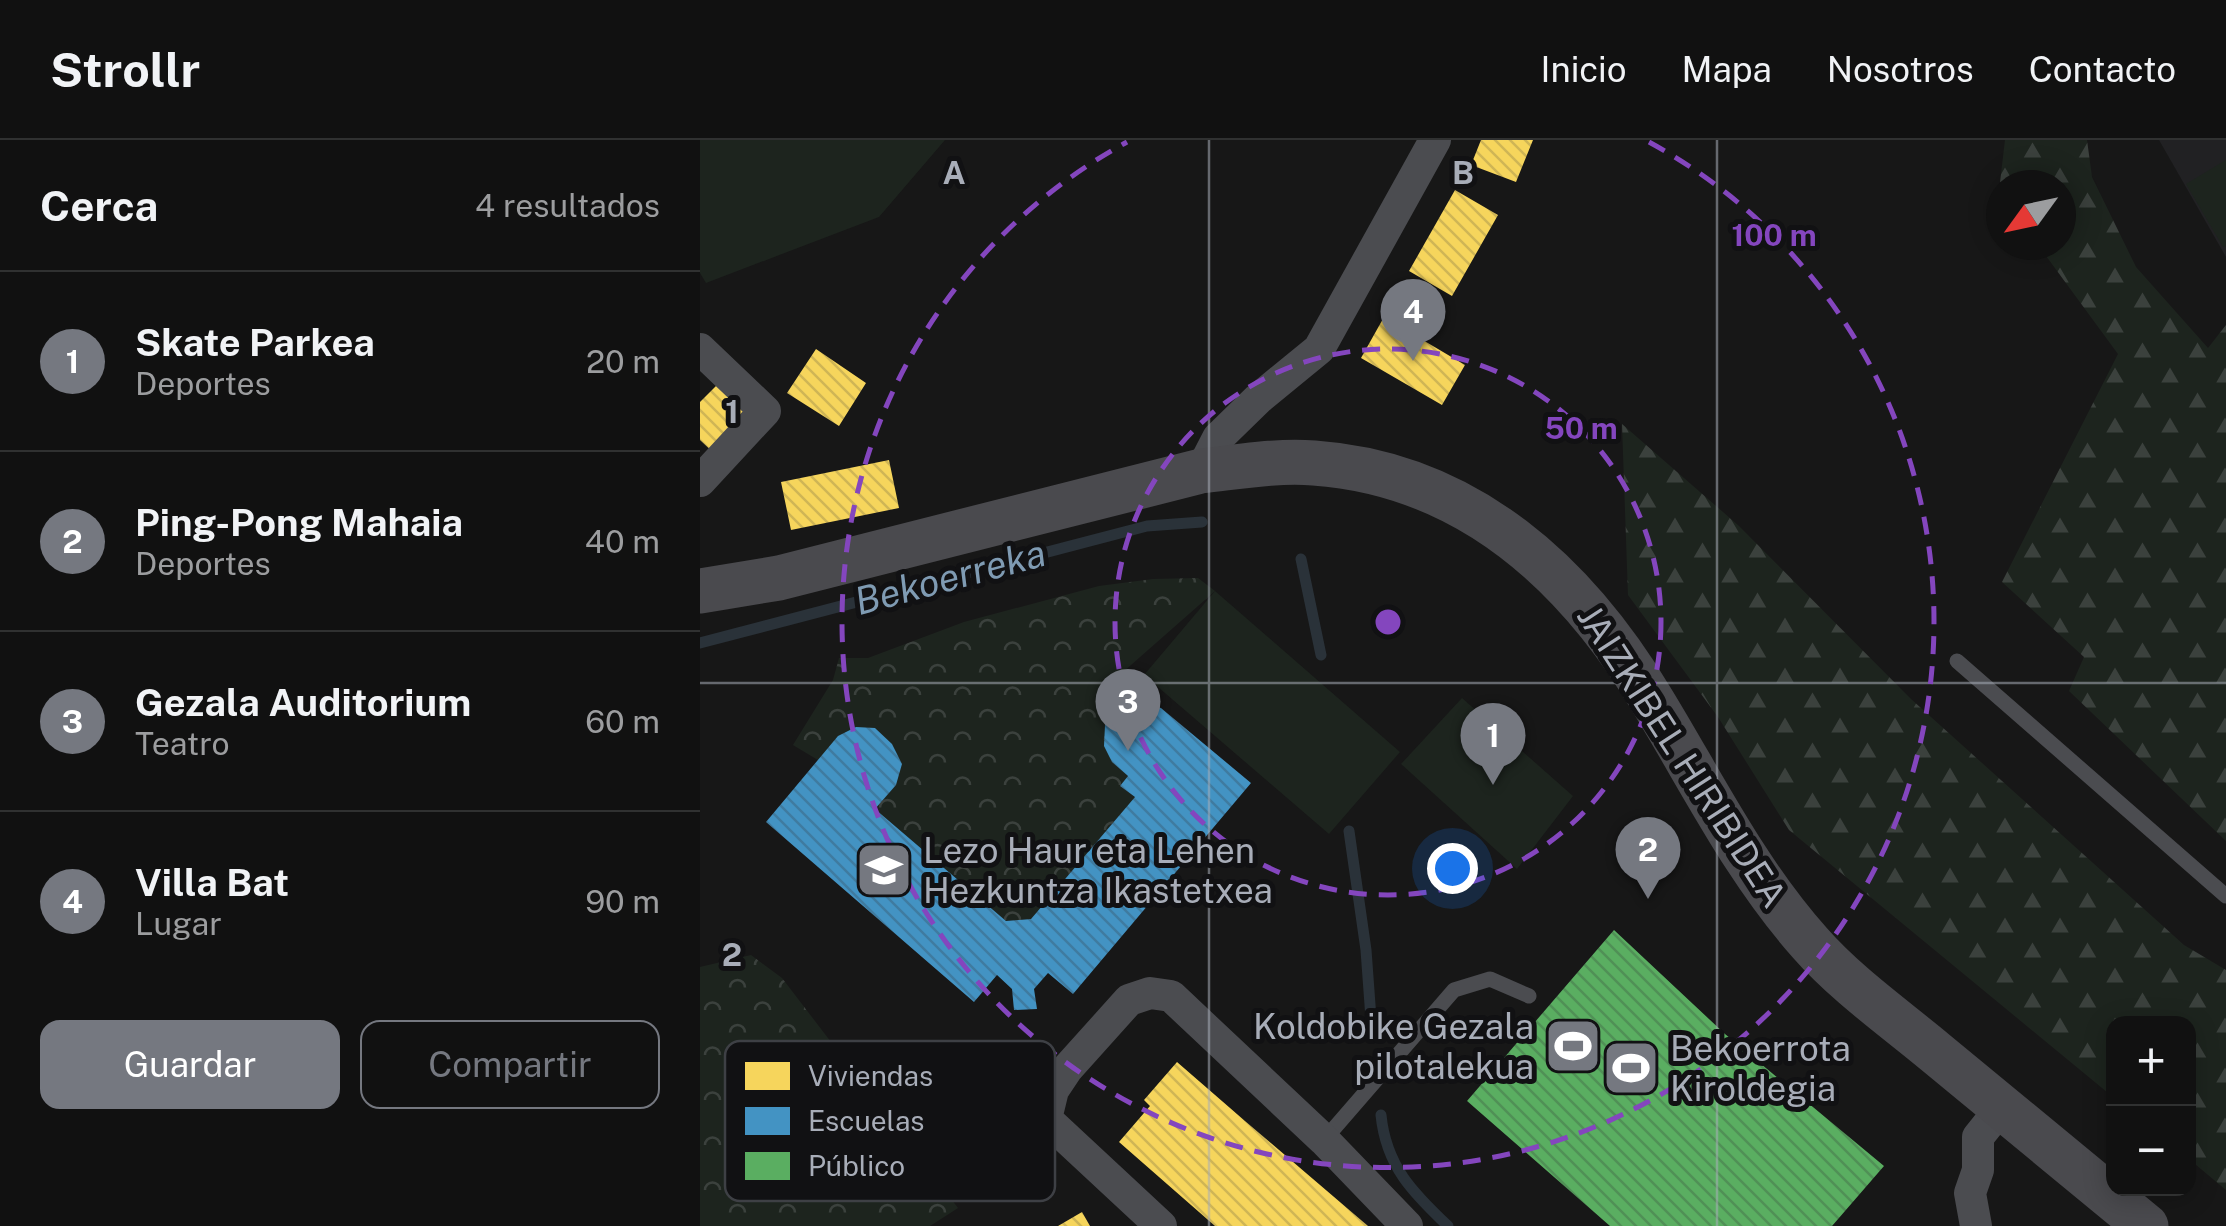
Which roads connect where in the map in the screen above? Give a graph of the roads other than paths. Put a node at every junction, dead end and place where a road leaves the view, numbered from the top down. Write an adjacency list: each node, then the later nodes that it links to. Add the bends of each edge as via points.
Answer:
1 (1434, 140): 3 (street, via 1320,349 1218,438)
2 (700, 349): 4 (street, via 765,411)
3 (1201, 472): 5 (main road, JAIZKIBEL HIRIBIDEA); 12 (main road, JAIZKIBEL HIRIBIDEA, via 1315,463 1401,480 1456,503 1548,566 1617,646 1774,901 1865,994)
4 (700, 480)
5 (834, 564): 6 (main road, JAIZKIBEL HIRIBIDEA); 7 (main road, JAIZKIBEL HIRIBIDEA)
6 (700, 573)
7 (700, 591)
8 (1957, 661): 9 (lane)
9 (2226, 896)
10 (1529, 996): 14 (lane, via 1490,979 1454,990)
11 (1055, 1087): 14 (street, via 1129,1000 1171,996)
12 (2002, 1107): 17 (street, via 1978,1136 1970,1193); 18 (main road, JAIZKIBEL HIRIBIDEA)
13 (1055, 1128): 15 (street)
14 (1324, 1140): 16 (street)
15 (1162, 1226)
16 (1408, 1226)
17 (1976, 1226)
18 (2146, 1226)

